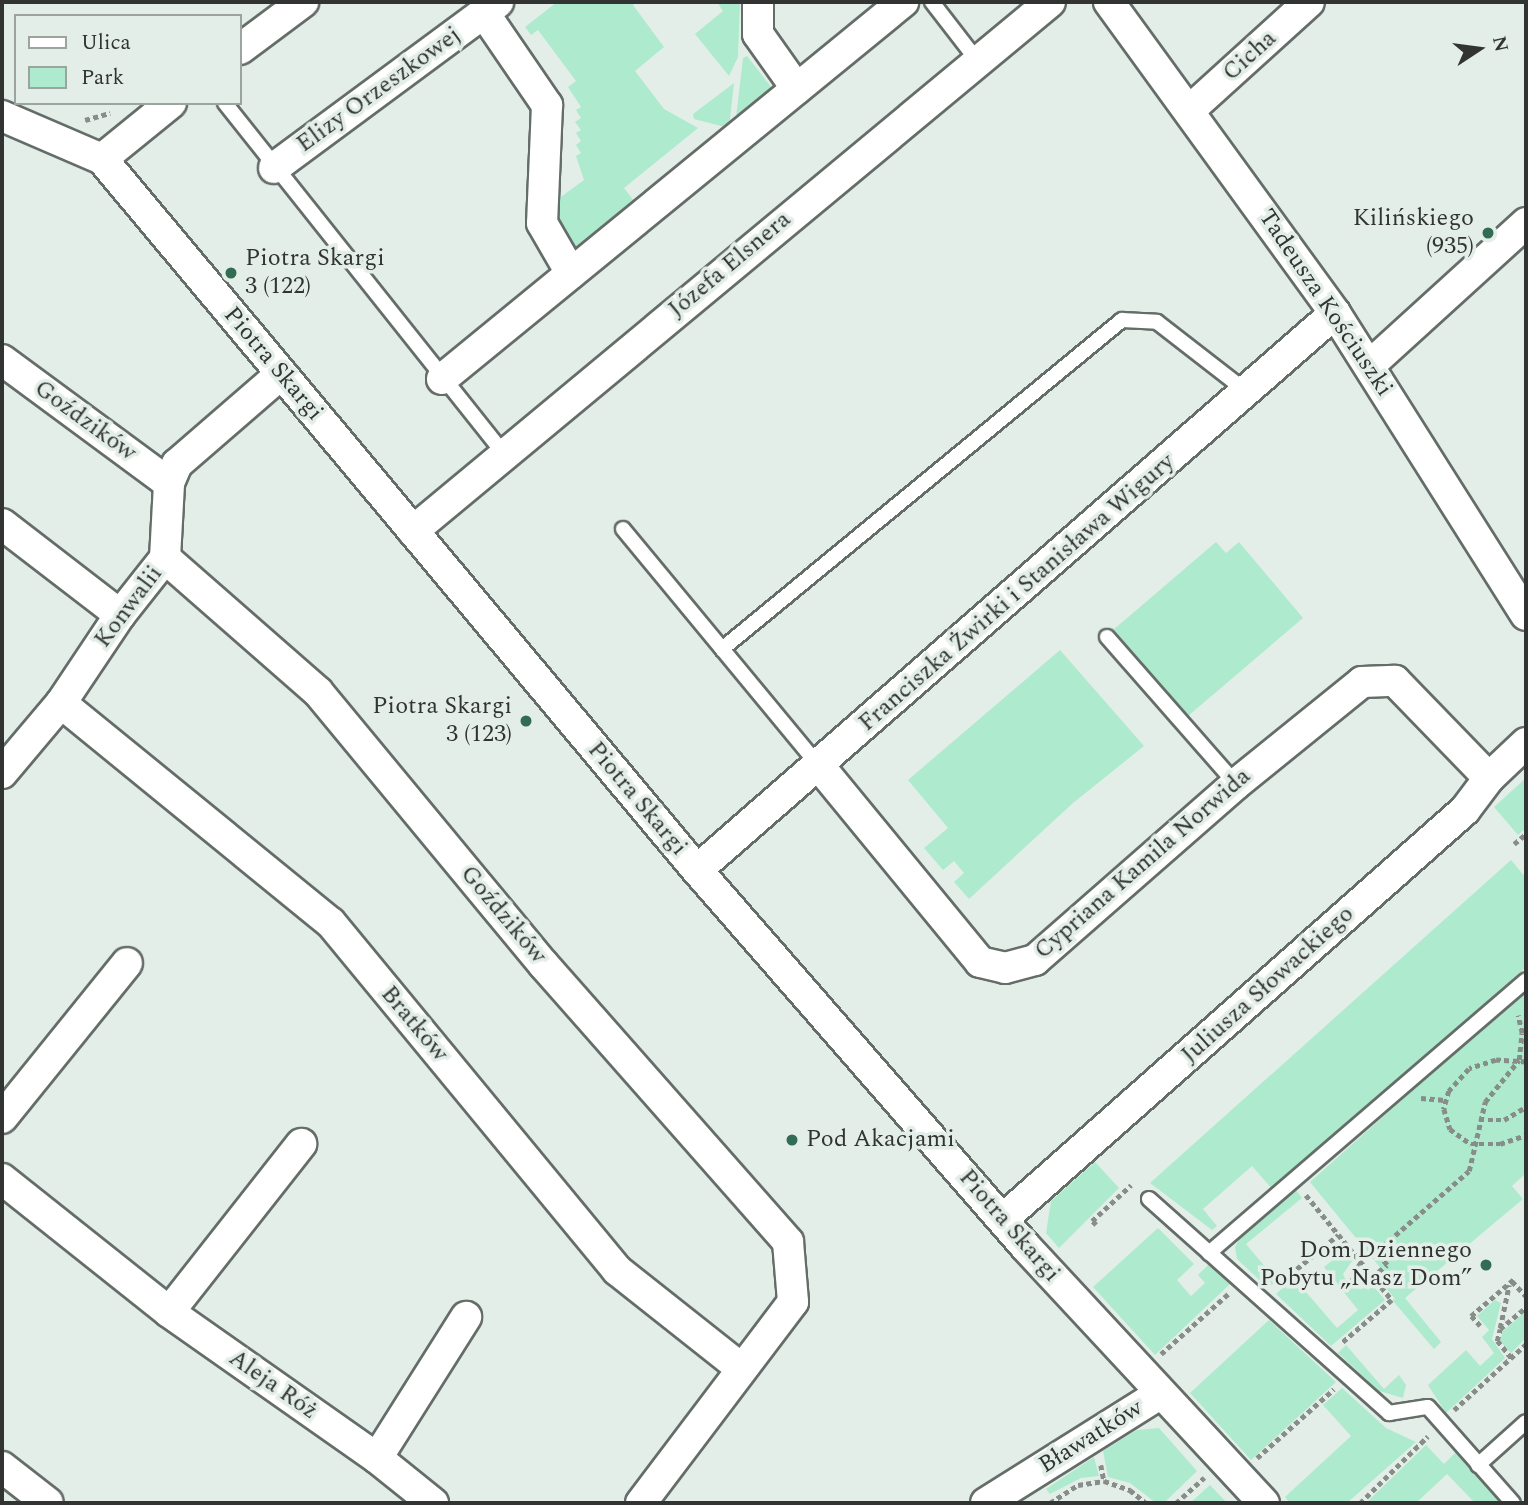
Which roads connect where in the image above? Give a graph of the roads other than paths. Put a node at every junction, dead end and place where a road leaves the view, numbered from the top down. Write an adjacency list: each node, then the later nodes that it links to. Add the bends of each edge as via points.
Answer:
1 (303, 2): 9 (street)
2 (758, 2): 11 (street, via 758,34)
3 (904, 2): 11 (street)
4 (932, 2): 10 (lane)
5 (1050, 2): 10 (street, Józefa Elsnera)
6 (1109, 2): 14 (street, Tadeusza Kościuszki)
7 (1310, 2): 14 (street, Cicha)
8 (491, 7): 17 (street, Elizy Orzeszkowej); 19 (street, Elizy Orzeszkowej, via 547,105 542,223)
9 (242, 48)
10 (975, 60): 26 (street, Józefa Elsnera)
11 (797, 89): 19 (street)
12 (169, 105): 16 (street)
13 (227, 105): 17 (lane)
14 (1191, 109): 20 (street, Tadeusza Kościuszki)
15 (2, 116): 16 (street, Piotra Skargi)
16 (102, 159): 23 (street, Piotra Skargi)
17 (274, 168): 24 (lane, via 375,288)
18 (1526, 223): 22 (street)
19 (571, 273): 24 (street)
20 (1335, 313): 22 (street, Tadeusza Kościuszki); 25 (street, Franciszka Żwirki i Stanisława Wigury)
21 (2, 360): 27 (street, Goździków)
22 (1370, 366): 33 (street, Tadeusza Kościuszki)
23 (281, 374): 27 (street, via 177,464); 30 (street, Piotra Skargi)
24 (442, 379): 26 (lane)
25 (1246, 391): 35 (lane, via 1157,322 1122,320); 38 (street, Franciszka Żwirki i Stanisława Wigury)
26 (504, 454): 30 (street, Józefa Elsnera)
27 (169, 483): 31 (street, Konwalii)
28 (2, 524): 32 (street)
29 (624, 529): 35 (lane)
30 (413, 531): 42 (street, Piotra Skargi)
31 (165, 558): 32 (street, Konwalii); 53 (street, Goździków, via 318,692 544,965 788,1242 793,1302)
32 (120, 615): 36 (street, Konwalii)
33 (1526, 615)
34 (1107, 637): 41 (lane)
35 (722, 649): 38 (lane)
36 (61, 703): 39 (street, Konwalii); 53 (street, Bratków, via 331,923 617,1270)
37 (1526, 743): 40 (street, Juliusza Słowackiego)
38 (820, 767): 41 (street, Cypriana Kamila Norwida, via 980,962 1005,968 1035,960); 42 (street, Franciszka Żwirki i Stanisława Wigury)
39 (2, 773)
40 (1489, 778): 41 (street, Cypriana Kamila Norwida, via 1395,681 1373,681 1362,682); 49 (street, Juliusza Słowackiego, via 1465,810)
41 (1236, 784)
42 (696, 870): 49 (street, Piotra Skargi)
43 (127, 962): 45 (street)
44 (1526, 980): 50 (lane)
45 (2, 1118)
46 (301, 1144): 51 (street)
47 (2, 1179): 51 (street, Aleja Róż)
48 (1149, 1199): 50 (lane)
49 (1003, 1220): 54 (street, Piotra Skargi)
50 (1209, 1253): 57 (lane, via 1389,1413 1428,1408)
51 (169, 1312): 56 (street, Aleja Róż)
52 (466, 1317): 56 (street)
53 (743, 1369): 59 (street)
54 (1160, 1394): 62 (street, Bławatków); 63 (street, Piotra Skargi)
55 (1526, 1422): 57 (lane)
56 (377, 1458): 61 (street, Aleja Róż)
57 (1478, 1465): 64 (lane)
58 (2, 1467): 60 (street)
59 (653, 1499)
60 (48, 1503)
61 (433, 1503)
62 (986, 1503)
63 (1264, 1503)
64 (1513, 1503)

